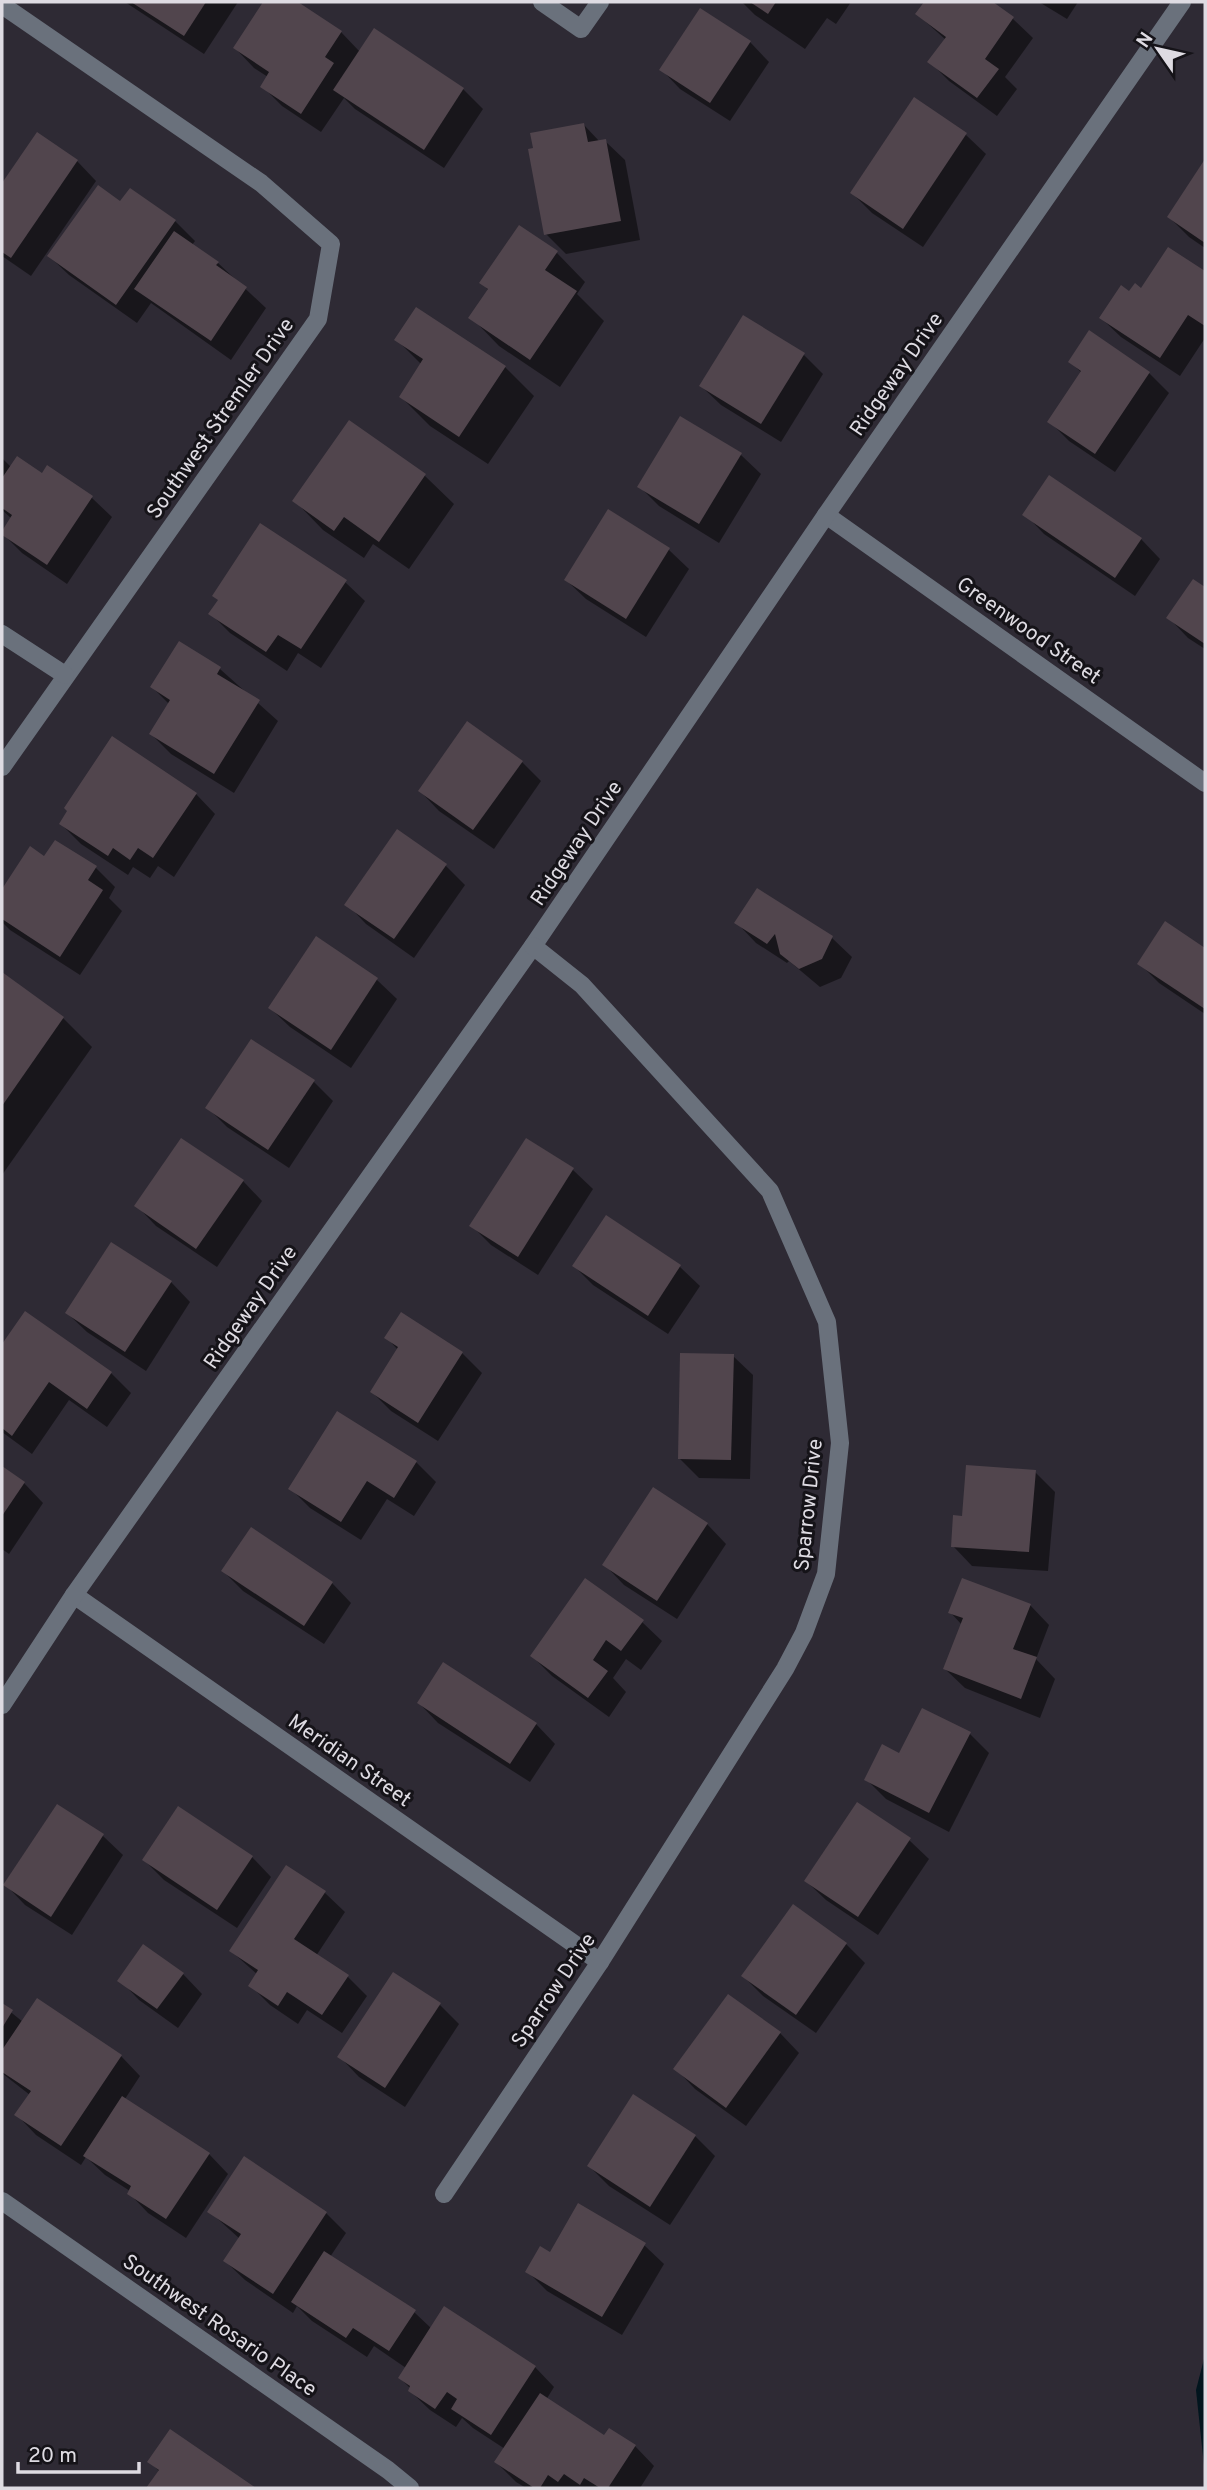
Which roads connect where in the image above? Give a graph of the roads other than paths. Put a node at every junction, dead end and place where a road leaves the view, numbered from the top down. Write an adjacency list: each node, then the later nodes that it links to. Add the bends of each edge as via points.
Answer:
1 (542, 2): 2 (street, via 581,29)
2 (600, 2)
3 (1182, 2): 5 (street, Ridgeway Drive)
4 (2, 5): 7 (street, Southwest Stremler Drive, via 261,183 331,244 318,319)
5 (826, 515): 9 (street, Greenwood Street); 10 (street, Ridgeway Drive)
6 (2, 634): 7 (street)
7 (65, 675): 8 (street, Southwest Stremler Drive)
8 (2, 767)
9 (1205, 783)
10 (533, 946): 11 (street, Ridgeway Drive); 13 (street, Sparrow Drive, via 582,985 770,1191 827,1322 840,1443 826,1574 804,1633)
11 (74, 1595): 12 (street, Ridgeway Drive); 13 (street, Meridian Street)
12 (2, 1705)
13 (600, 1962): 14 (street, Sparrow Drive)
14 (444, 2194)
15 (2, 2201): 16 (street, Southwest Rosario Place)
16 (410, 2488)

